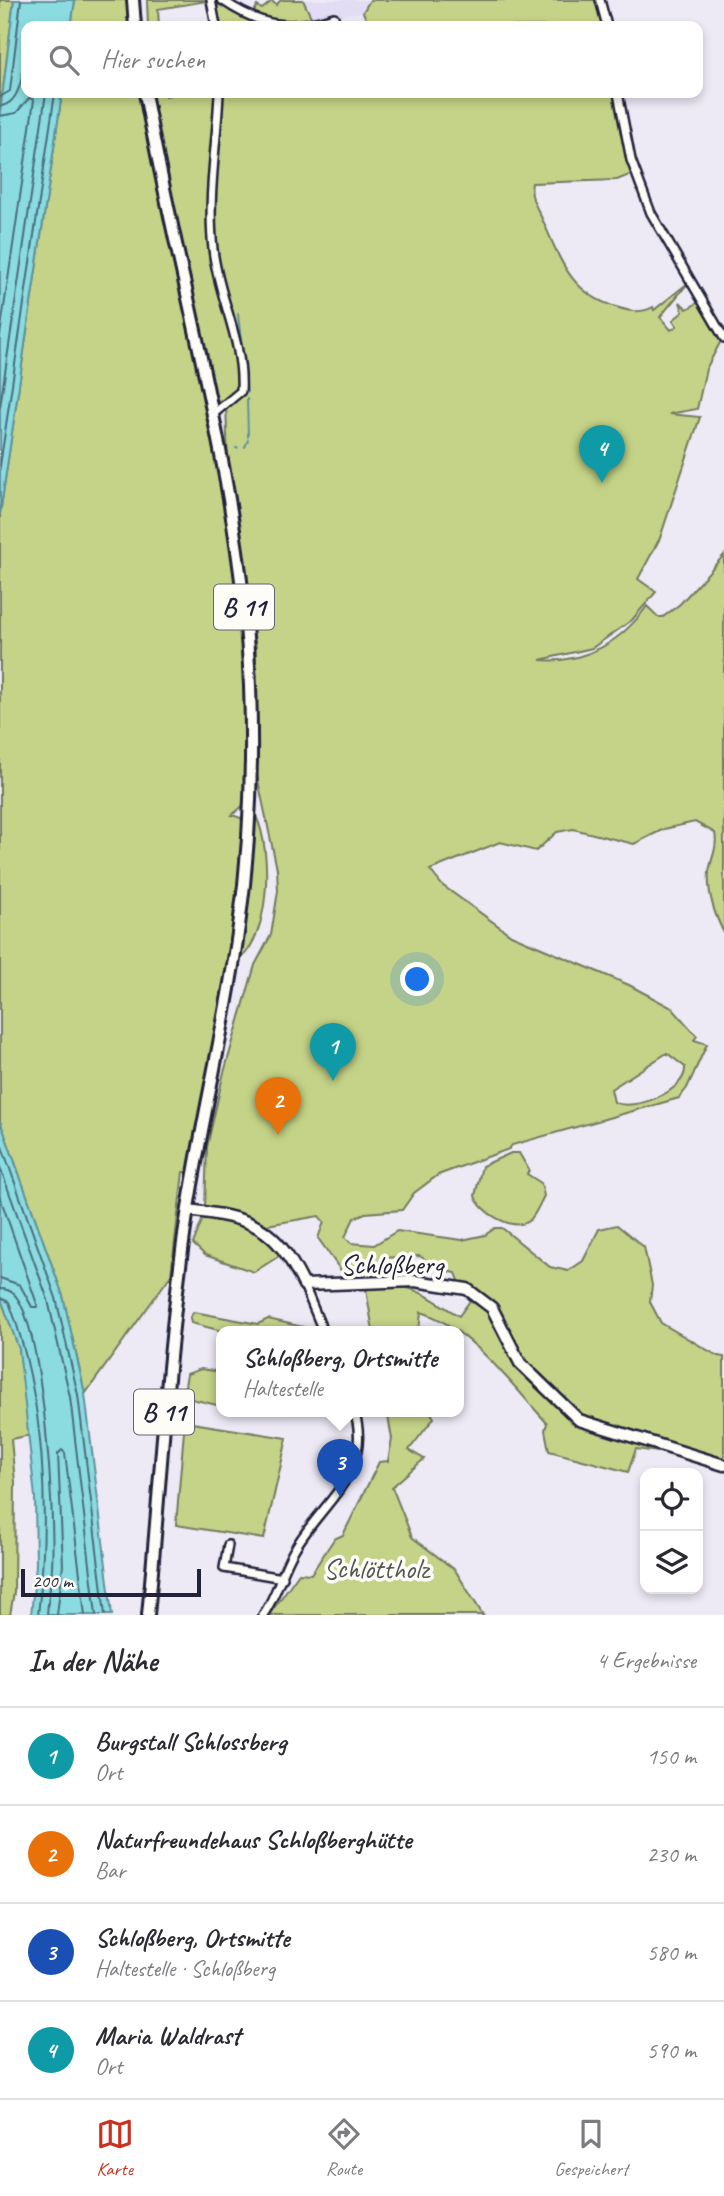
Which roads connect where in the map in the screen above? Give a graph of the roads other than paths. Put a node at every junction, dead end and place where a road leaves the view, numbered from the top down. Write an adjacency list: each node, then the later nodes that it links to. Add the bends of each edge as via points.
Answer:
1 (132, 0): 6 (main road)
2 (211, 0): 7 (street)
3 (222, 0): 8 (street)
4 (600, 0): 10 (street)
5 (334, 17): 9 (street)
6 (134, 21)
7 (215, 21)
8 (261, 21)
9 (320, 21)
10 (606, 21)
11 (146, 98): 15 (main road, B 11)
12 (219, 98): 15 (street, via 213,252 236,336 242,391)
13 (619, 98): 14 (street, via 631,160 660,230)
14 (724, 338)
15 (212, 415): 16 (main road, B 11, via 243,605 251,771 239,924)
16 (188, 1210): 17 (street, Schloßberg, via 249,1222 266,1230); 23 (main road, B 11, via 167,1377)
17 (304, 1285): 18 (street, Schloßberg); 20 (street, Schloßberg, via 415,1281 453,1285 478,1295 495,1312 516,1357 579,1420)
18 (321, 1326)
19 (356, 1417): 22 (street, via 359,1430 351,1473 310,1525)
20 (724, 1465)
21 (228, 1545): 22 (street, via 224,1568)
22 (283, 1578): 24 (street)
23 (148, 1615)
24 (263, 1615)

